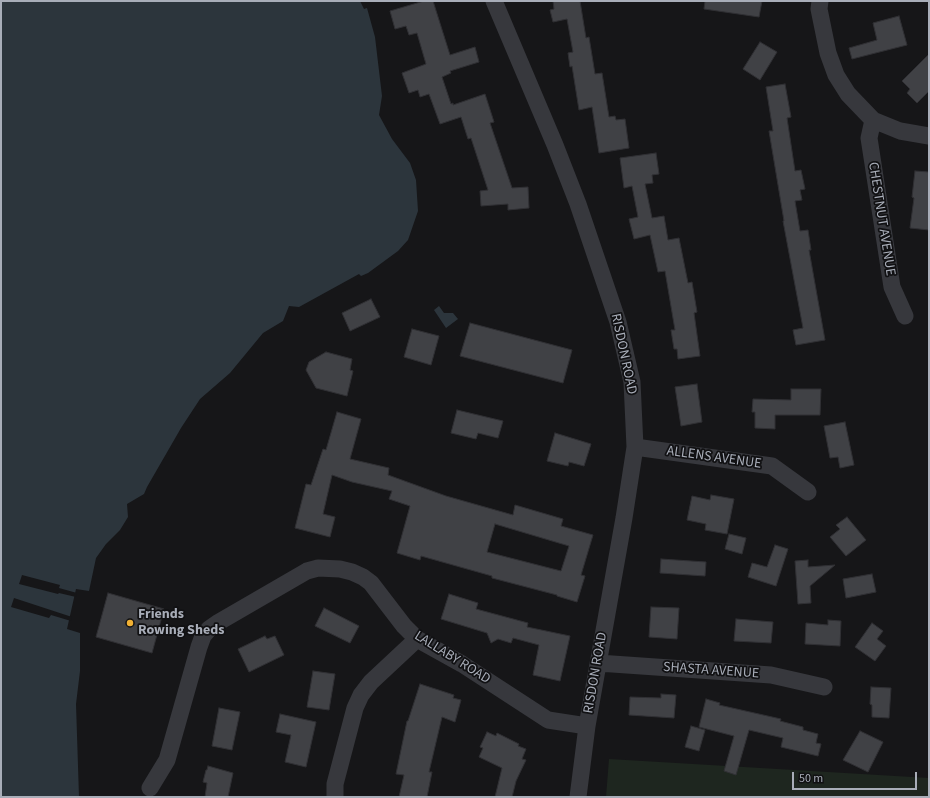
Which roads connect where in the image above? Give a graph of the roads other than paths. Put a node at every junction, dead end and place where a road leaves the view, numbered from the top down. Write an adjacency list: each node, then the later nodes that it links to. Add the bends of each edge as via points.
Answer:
1 (494, 1): 6 (street, RISDON ROAD, via 555,145 608,291 632,382)
2 (820, 1): 3 (street, via 819,9 828,52 836,75 848,94)
3 (873, 120): 4 (street, via 900,131); 5 (street, CHESTNUT AVENUE, via 869,138 892,287)
4 (929, 136)
5 (905, 316)
6 (635, 447): 7 (street, ALLENS AVENUE, via 772,466); 9 (street, RISDON ROAD)
7 (808, 492)
8 (417, 639): 11 (street, LALLABY ROAD, via 462,664 548,720); 12 (street, LALLABY ROAD, via 363,576 340,568 318,568 308,571 219,622 203,636 167,760); 13 (street, via 371,682 361,695 355,708 335,784)
9 (598, 663): 10 (street, SHASTA AVENUE, via 771,675); 11 (street, RISDON ROAD)
10 (824, 687)
11 (587, 726): 14 (street, RISDON ROAD)
12 (150, 788)
13 (335, 797)
14 (578, 797)

